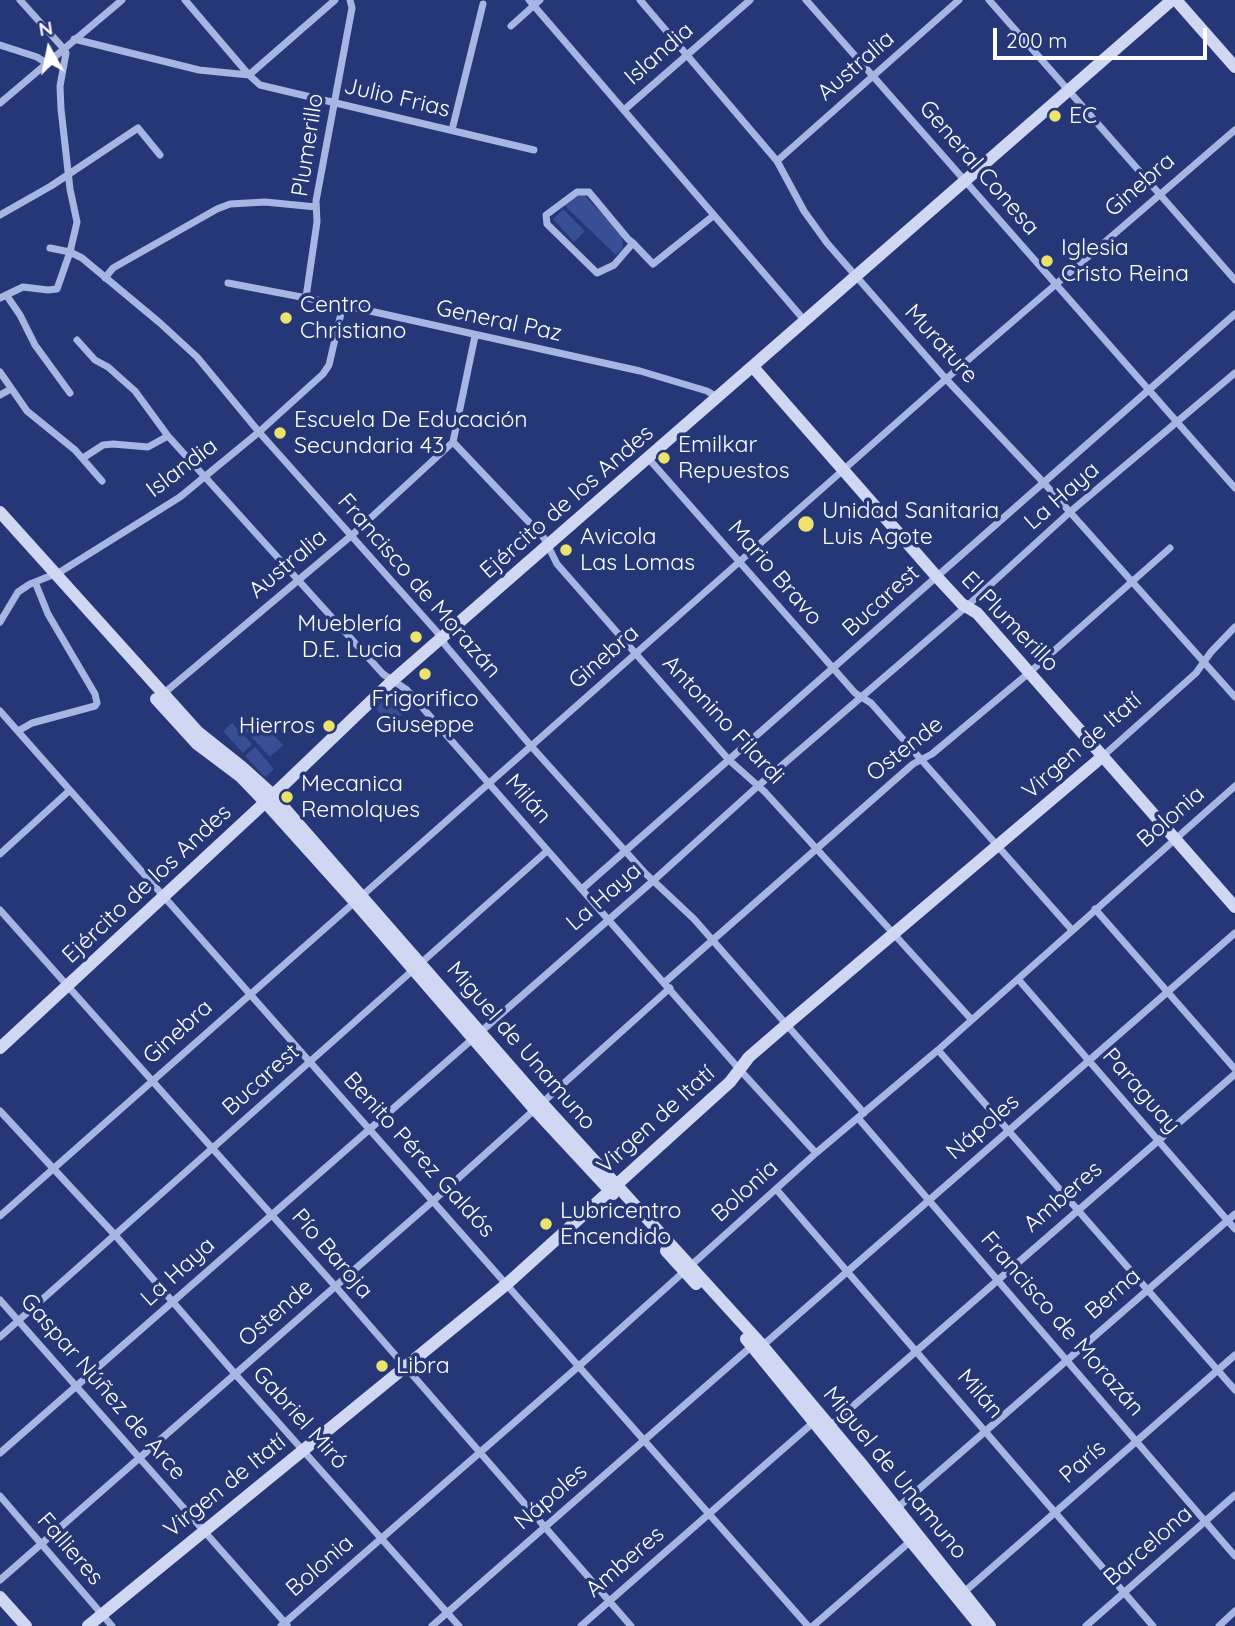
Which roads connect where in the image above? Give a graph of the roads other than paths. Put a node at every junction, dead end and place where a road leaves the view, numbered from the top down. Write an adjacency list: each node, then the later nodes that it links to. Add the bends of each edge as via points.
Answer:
1 (20, 0): 17 (street)
2 (122, 0): 15 (street)
3 (185, 0): 21 (street)
4 (335, 0): 21 (street)
5 (351, 0): 25 (street, Plumerillo)
6 (639, 0): 18 (street, Murature)
7 (750, 0): 18 (street, Islandia)
8 (806, 0): 22 (street, General Conesa)
9 (960, 0): 22 (street, Australia)
10 (989, 0): 23 (street)
11 (1174, 0): 20 (street); 23 (street, Ejército de los Andes)
12 (535, 2): 14 (street); 26 (street)
13 (483, 4): 27 (street)
14 (511, 26)
15 (75, 39): 17 (street); 21 (street, via 199,70)
16 (0, 45): 19 (street)
17 (64, 49): 19 (street); 32 (street, via 61,109)
18 (687, 55): 26 (street, Islandia); 31 (street, Murature)
19 (48, 64): 24 (street)
20 (1235, 67)
21 (251, 77): 25 (street, Julio Frias, via 260,85)
22 (874, 77): 31 (street, Australia); 33 (street, General Conesa)
23 (1069, 90): 33 (street, Ejército de los Andes); 34 (street)
24 (0, 103)
25 (333, 104): 27 (street, Julio Frias); 35 (street, Plumerillo)
26 (624, 110): 37 (street)
27 (452, 130): 29 (street, Julio Frias)
28 (1235, 130): 34 (street, Ginebra)
29 (534, 150)
30 (160, 155): 32 (street, via 138,128)
31 (777, 161): 41 (street, Murature, via 810,220)
32 (69, 174): 36 (street); 40 (street, via 77,222)
33 (966, 180): 41 (street, Ejército de los Andes); 45 (street, General Conesa)
34 (1158, 194): 43 (street); 45 (street, Ginebra)
35 (316, 207): 42 (street, via 230,204 113,268); 47 (street, Plumerillo)
36 (0, 215)
37 (713, 216): 38 (street, via 653,264); 50 (street)
38 (634, 243): 38 (street, via 614,265 597,273 548,224 546,215 584,191)
39 (50, 248): 40 (street)
40 (70, 252): 42 (street, Francisco de Morazán); 46 (street, via 55,290 23,287)
41 (857, 277): 50 (street, Ejército de los Andes); 56 (street, Murature)
42 (106, 278): 63 (street, Francisco de Morazán, via 179,339)
43 (1235, 280)
44 (228, 283): 47 (street, General Paz)
45 (1056, 284): 56 (street, Ginebra); 58 (street, General Conesa)
46 (4, 297): 59 (street)
47 (306, 297): 48 (street, General Paz)
48 (344, 305): 51 (street, General Paz); 63 (street, Islandia, via 326,371)
49 (1235, 314): 58 (street, Bucarest)
50 (805, 322): 53 (street, Ejército de los Andes)
51 (475, 336): 61 (street, General Paz, via 640,371); 65 (street)
52 (77, 340): 64 (street, Milán, via 135,391)
53 (753, 367): 61 (street, Ejército de los Andes); 68 (street, El Plumerillo)
54 (0, 372): 57 (street)
55 (1235, 373): 62 (street, La Haya)
56 (946, 379): 68 (street, Ginebra); 71 (street, Murature)
57 (10, 389): 60 (street); 66 (street, via 27,411)
58 (1149, 389): 62 (street, General Conesa); 71 (street, Bucarest)
59 (70, 393)
60 (0, 395)
61 (718, 398): 67 (street, Ejército de los Andes)
62 (1178, 421): 72 (street, General Conesa); 74 (street, La Haya)
63 (259, 432): 69 (street, Islandia); 76 (street, Francisco de Morazán)
64 (168, 436): 66 (street, via 148,447 103,445); 69 (street, Milán)
65 (453, 442): 76 (street, Australia); 77 (street, Antonino Filardi)
66 (83, 458): 70 (street)
67 (648, 458): 77 (street, Ejército de los Andes); 79 (street, Mario Bravo)
68 (844, 471): 79 (street, Ginebra); 80 (street, El Plumerillo)
69 (205, 477): 81 (street, Islandia); 82 (street, Milán)
70 (102, 481)
71 (1044, 483): 74 (street, Murature); 80 (street, Bucarest)
72 (1235, 488)
73 (0, 512): 81 (street)
74 (1070, 512): 83 (street, Murature); 84 (street, La Haya)
75 (0, 523): 81 (street)
76 (352, 535): 82 (street, Australia); 88 (street, Francisco de Morazán)
77 (548, 546): 88 (street, Ejército de los Andes); 89 (street, Antonino Filardi, via 557,564)
78 (1170, 548): 83 (street, Ostende)
79 (740, 564): 89 (street, Ginebra); 91 (street, Mario Bravo)
80 (937, 577): 84 (street, El Plumerillo); 91 (street, Bucarest)
81 (47, 578): 85 (street, Islandia, via 15,595); 94 (street, Miguel de Unamuno); 98 (street, via 48,614 97,703)
82 (299, 580): 93 (street, Milán); 94 (street, Australia)
83 (1132, 583): 90 (street, Murature); 92 (street, Ostende)
84 (967, 606): 92 (street, El Plumerillo); 95 (street, La Haya)
85 (3, 608): 86 (street, Islandia)
86 (0, 622)
87 (1235, 627): 90 (street, Virgen de Itatí)
88 (442, 639): 93 (street, Ejército de los Andes); 99 (street, Francisco de Morazán)
89 (636, 655): 99 (street, Ginebra); 101 (street, Antonino Filardi)
90 (1204, 663): 96 (street, Murature); 100 (street, Virgen de Itatí)
91 (834, 669): 95 (street, Mario Bravo); 101 (street, Bucarest)
92 (1030, 672): 100 (street, El Plumerillo); 102 (street, Ostende)
93 (392, 681): 103 (street, Milán, via 407,690); 107 (street, Ejército de los Andes)
94 (160, 697): 107 (street, Miguel de Unamuno, via 197,744)
95 (863, 697): 102 (street, Mario Bravo); 104 (street, La Haya)
96 (1235, 697)
97 (1, 715): 98 (street, Benito Pérez Galdós)
98 (18, 731): 106 (street, Benito Pérez Galdós)
99 (531, 746): 103 (street, Ginebra); 112 (street, Francisco de Morazán)
100 (1103, 756): 108 (street, El Plumerillo); 109 (street, Virgen de Itatí)
101 (729, 760): 104 (street, Antonino Filardi); 112 (street, Bucarest)
102 (921, 760): 109 (street, Mario Bravo); 110 (street, Ostende)
103 (488, 783): 111 (street, Milán); 117 (street, Ginebra)
104 (758, 786): 110 (street, Antonino Filardi); 114 (street, La Haya)
105 (1235, 786): 108 (street, Bolonia)
106 (69, 791): 113 (street); 116 (street, Benito Pérez Galdós)
107 (269, 799): 116 (street, Ejército de los Andes); 117 (street, Miguel de Unamuno)
108 (1175, 839): 118 (street, El Plumerillo); 119 (street, Bolonia)
109 (997, 846): 122 (street, Mario Bravo); 124 (street, Virgen de Itatí)
110 (816, 849): 124 (street, Antonino Filardi); 125 (street, Ostende)
111 (547, 851): 115 (street, Milán); 126 (street, Bucarest)
112 (625, 851): 114 (street, Francisco de Morazán); 115 (street, Bucarest)
113 (0, 854)
114 (654, 880): 121 (street, La Haya); 125 (street, Francisco de Morazán)
115 (582, 889): 121 (street, Milán)
116 (162, 897): 128 (street, Ejército de los Andes); 131 (street, Benito Pérez Galdós)
117 (358, 898): 126 (street, Miguel de Unamuno); 131 (street, Ginebra)
118 (1235, 907)
119 (1095, 909): 122 (street, Bolonia); 130 (street)
120 (0, 910): 128 (street, Pío Baroja)
121 (609, 918): 129 (street, Milán); 134 (street, La Haya)
122 (1072, 930): 127 (street, Bolonia)
123 (1235, 933): 130 (street, Nápoles)
124 (892, 934): 132 (street, Antonino Filardi); 133 (street, Virgen de Itatí)
125 (713, 941): 129 (street, Ostende); 133 (street, Francisco de Morazán)
126 (418, 967): 134 (street, Miguel de Unamuno); 138 (street, Bucarest)
127 (1018, 979): 132 (street, Bolonia); 137 (street, Paraguay)
128 (68, 985): 135 (street, Ejército de los Andes); 141 (street, Pío Baroja)
129 (667, 985): 139 (street, Milán); 142 (street, Ostende)
130 (1168, 991): 137 (street, Nápoles); 140 (street)
131 (250, 994): 138 (street, Benito Pérez Galdós); 141 (street, Ginebra)
132 (971, 1019): 136 (street, Bolonia)
133 (786, 1025): 139 (street, Virgen de Itatí); 144 (street, Francisco de Morazán)
134 (476, 1035): 142 (street, Miguel de Unamuno); 145 (street, La Haya)
135 (0, 1048)
136 (938, 1050): 144 (street, Bolonia); 146 (street)
137 (1089, 1060): 146 (street, Nápoles); 147 (street, Paraguay)
138 (311, 1062): 145 (street, Benito Pérez Galdós); 148 (street, Bucarest)
139 (740, 1070): 149 (street, Milán); 151 (street, Virgen de Itatí)
140 (1235, 1071): 147 (street, Amberes)
141 (153, 1080): 148 (street, Pío Baroja); 150 (street, Ginebra)
142 (539, 1107): 151 (street, Miguel de Unamuno); 153 (street, Ostende)
143 (0, 1111): 150 (street, Gabriel Miró)
144 (861, 1116): 149 (street, Bolonia); 154 (street, Francisco de Morazán)
145 (370, 1128): 153 (street, Benito Pérez Galdós); 156 (street, La Haya)
146 (1009, 1130): 154 (street, Nápoles); 155 (street)
147 (1158, 1140): 155 (street, Amberes); 159 (street, Paraguay)
148 (214, 1149): 156 (street, Pío Baroja); 161 (street, Bucarest)
149 (817, 1153): 152 (street, Bolonia)
150 (52, 1168): 158 (street, Ginebra); 161 (street, Gabriel Miró)
151 (613, 1187): 162 (street, Miguel de Unamuno); 165 (street, Virgen de Itatí)
152 (776, 1189): 162 (street, Bolonia); 163 (street, Milán)
153 (434, 1200): 165 (street, Benito Pérez Galdós); 166 (street, Ostende)
154 (928, 1201): 163 (street, Nápoles); 164 (street, Francisco de Morazán)
155 (1077, 1210): 164 (street, Amberes); 167 (street)
156 (272, 1214): 166 (street, Pío Baroja); 169 (street, La Haya)
157 (1235, 1214): 159 (street, Berna)
158 (0, 1216)
159 (1228, 1221): 160 (street, Paraguay); 167 (street, Berna)
160 (1235, 1229)
161 (115, 1235): 169 (street, Gabriel Miró); 170 (street, Bucarest)
162 (687, 1268): 172 (street, Miguel de Unamuno); 176 (street, Bolonia)
163 (847, 1271): 172 (street, Nápoles); 173 (street, Milán)
164 (999, 1279): 173 (street, Amberes); 175 (street, Francisco de Morazán)
165 (508, 1283): 176 (street, Benito Pérez Galdós); 177 (street, Virgen de Itatí)
166 (336, 1287): 177 (street, Pío Baroja); 179 (street, Ostende)
167 (1146, 1291): 175 (street, Berna); 178 (street)
168 (0, 1300): 170 (street, Gaspar Núñez de Arce)
169 (172, 1302): 179 (street, Gabriel Miró); 180 (street, La Haya)
170 (18, 1321): 171 (street, Bucarest); 180 (street, Gaspar Núñez de Arce)
171 (0, 1337)
172 (757, 1346): 182 (street, Miguel de Unamuno); 184 (street, Nápoles)
173 (917, 1350): 182 (street, Amberes); 183 (street, Milán)
174 (1235, 1355): 178 (street, París)
175 (1067, 1359): 183 (street, Berna); 185 (street, Francisco de Morazán)
176 (579, 1366): 184 (street, Benito Pérez Galdós); 187 (street, Bolonia)
177 (404, 1367): 186 (street, Virgen de Itatí); 187 (street, Pío Baroja)
178 (1218, 1370): 181 (street); 185 (street, París)
179 (236, 1375): 186 (street, Gabriel Miró); 189 (street, Ostende)
180 (76, 1387): 188 (street, La Haya); 189 (street, Gaspar Núñez de Arce)
181 (1235, 1390)
182 (822, 1424): 192 (street, Miguel de Unamuno); 194 (street, Amberes)
183 (986, 1430): 192 (street, Berna); 193 (street, Milán)
184 (645, 1440): 194 (street, Benito Pérez Galdós); 196 (street, Nápoles)
185 (1137, 1440): 193 (street, París); 195 (street, Francisco de Morazán)
186 (303, 1449): 197 (street, Virgen de Itatí); 198 (street, Gabriel Miró)
187 (479, 1452): 196 (street, Pío Baroja); 198 (street, Bolonia)
188 (0, 1453)
189 (138, 1458): 197 (street, Gaspar Núñez de Arce); 200 (street, Ostende)
190 (1235, 1495): 195 (street, Barcelona)
191 (0, 1496): 200 (street, Fallieres)
192 (893, 1511): 199 (street, Miguel de Unamuno)
193 (1055, 1511): 203 (street, Milán); 204 (street, París)
194 (709, 1513): 206 (street, Amberes); 218 (street, Benito Pérez Galdós)
195 (1206, 1521): 201 (street, Francisco de Morazán); 203 (street, Barcelona)
196 (545, 1528): 206 (street, Pío Baroja); 208 (street, Nápoles)
197 (203, 1530): 209 (street, Virgen de Itatí); 210 (street, Gaspar Núñez de Arce)
198 (381, 1538): 208 (street, Gabriel Miró); 210 (street, Bolonia)
199 (914, 1538): 204 (street, Miguel de Unamuno); 218 (street)
200 (41, 1545): 202 (street, Ostende); 209 (street, Fallieres)
201 (1235, 1556)
202 (0, 1580)
203 (1125, 1593): 221 (street, Barcelona); 222 (street, Milán)
204 (960, 1595): 219 (street, Miguel de Unamuno); 220 (street, Miguel de Unamuno)
205 (0, 1597): 211 (street)
206 (609, 1601): 216 (street, Amberes); 217 (street, Pío Baroja)
207 (1235, 1611): 223 (street)
208 (447, 1612): 214 (street, Nápoles); 215 (street, Gabriel Miró)
209 (102, 1615): 212 (street, Virgen de Itatí); 213 (street, Fallieres)
210 (284, 1625)
211 (26, 1626)
212 (88, 1626)
213 (112, 1626)
214 (432, 1626)
215 (459, 1626)
216 (581, 1626)
217 (631, 1626)
218 (811, 1626)
219 (979, 1626)
220 (990, 1626)
221 (1086, 1626)
222 (1153, 1626)
223 (1219, 1626)

